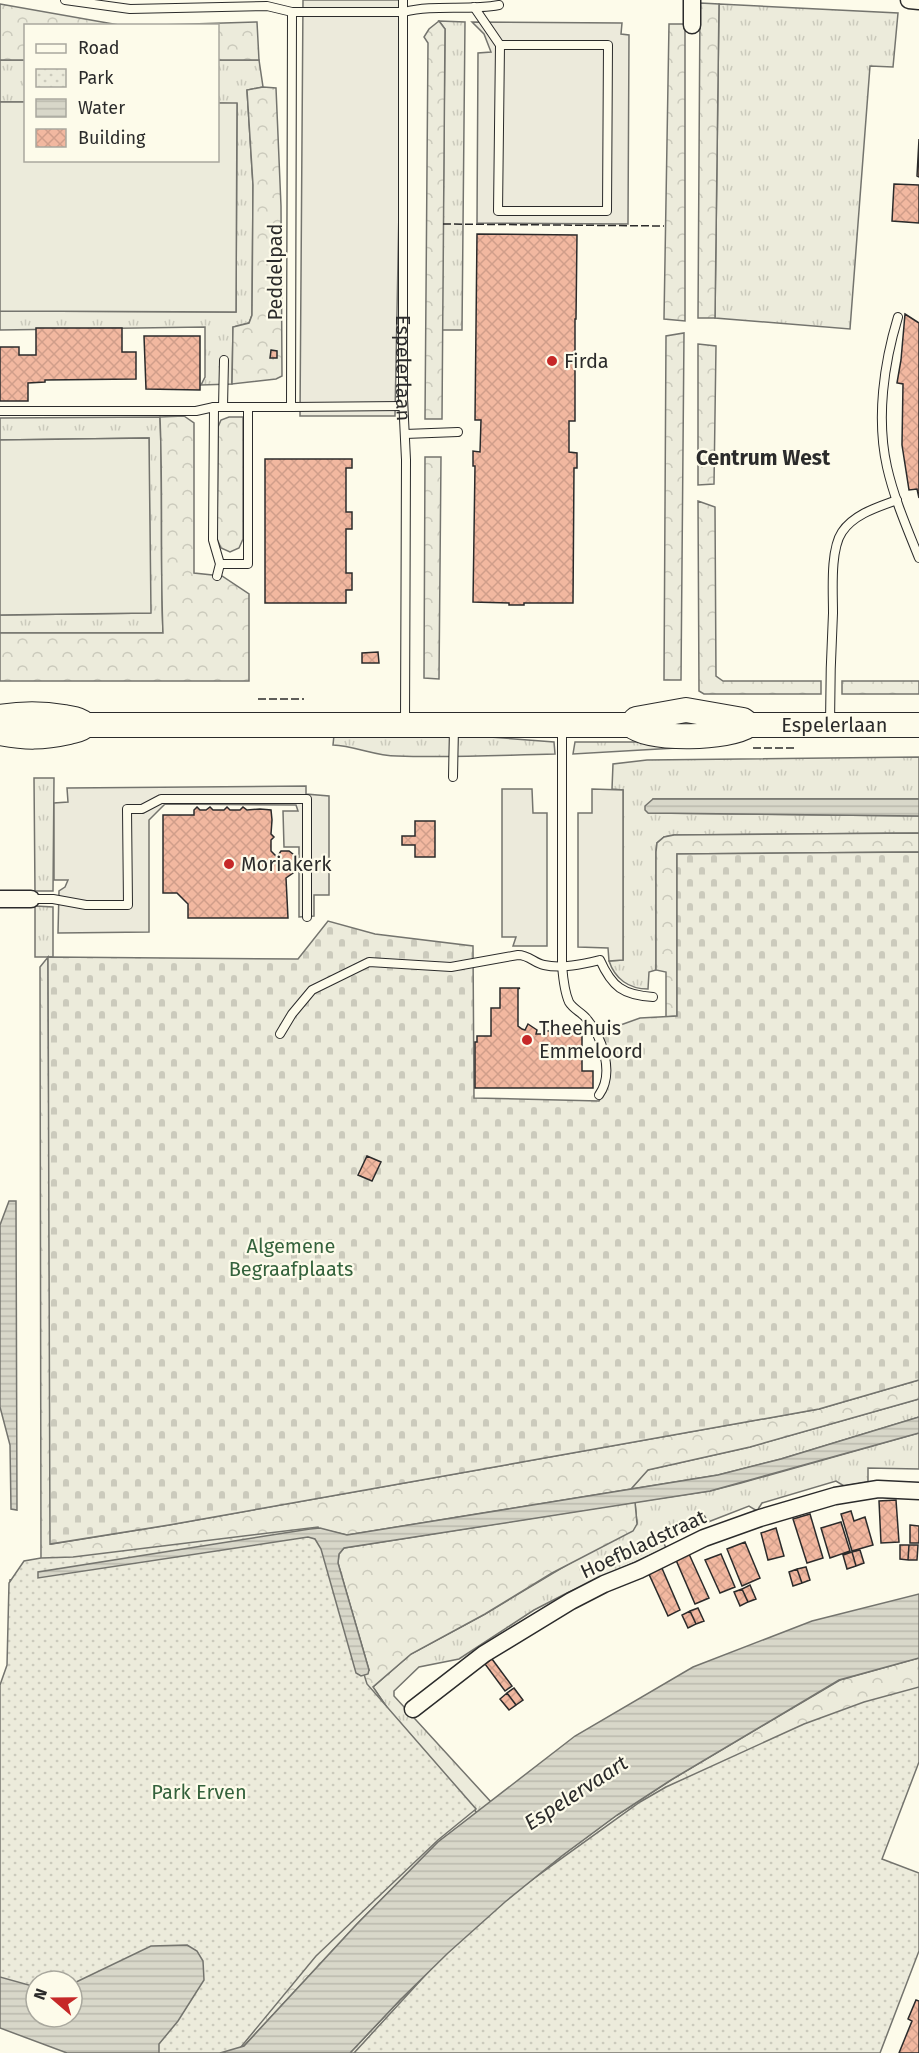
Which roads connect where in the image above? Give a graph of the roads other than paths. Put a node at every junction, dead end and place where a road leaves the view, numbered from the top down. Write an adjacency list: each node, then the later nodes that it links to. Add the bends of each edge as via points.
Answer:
1 (65, 0): 9 (lane, via 130,9 267,6)
2 (403, 0): 10 (lane)
3 (692, 0): 11 (street)
4 (909, 0): 5 (street)
5 (919, 1)
6 (440, 4): 8 (lane); 10 (lane)
7 (499, 5): 8 (lane)
8 (474, 7): 12 (lane)
9 (292, 12): 10 (lane); 18 (lane, Peddelpad)
10 (404, 12): 15 (lane, Espelerlaan)
11 (692, 25)
12 (500, 45): 12 (lane, via 498,211 607,212 608,45)
13 (898, 317): 22 (lane, via 889,354 883,411 887,466)
14 (224, 360): 16 (lane)
15 (403, 406): 18 (lane); 21 (lane, Espelerlaan)
16 (219, 407): 17 (lane); 19 (lane, via 196,411); 24 (lane, via 213,540)
17 (248, 407): 18 (lane); 24 (lane, via 248,564)
18 (291, 407)
19 (0, 411)
20 (458, 432): 21 (lane)
21 (405, 434): 28 (lane, Espelerlaan)
22 (897, 500): 23 (lane); 31 (lane, via 851,522 837,541)
23 (919, 558)
24 (220, 564): 25 (lane)
25 (217, 576)
26 (0, 717): 27 (main road, Espelerlaan, via 37,713 81,720)
27 (87, 725): 28 (main road, Espelerlaan); 33 (main road, Espelerlaan, via 81,730 45,737)
28 (405, 725): 29 (main road, Espelerlaan)
29 (454, 725): 30 (main road, Espelerlaan); 34 (lane)
30 (561, 725): 31 (main road, Espelerlaan, via 631,724 637,730 686,737 749,725); 38 (lane)
31 (830, 725): 32 (main road, Espelerlaan)
32 (919, 725)
33 (0, 733)
34 (453, 777)
35 (0, 899): 36 (street)
36 (30, 899): 37 (lane, via 128,905 127,810 142,809 161,799 307,799)
37 (307, 916)
38 (562, 965): 39 (lane, via 600,960 620,989); 40 (lane, via 542,965 524,955 452,967 369,962 312,990); 41 (lane, via 569,1002 592,1026 602,1047 606,1077)
39 (653, 997)
40 (280, 1034)
41 (599, 1095)
42 (919, 1491): 43 (street, Hoefbladstraat, via 878,1489 835,1496 704,1538 571,1601 484,1654)
43 (413, 1709)

